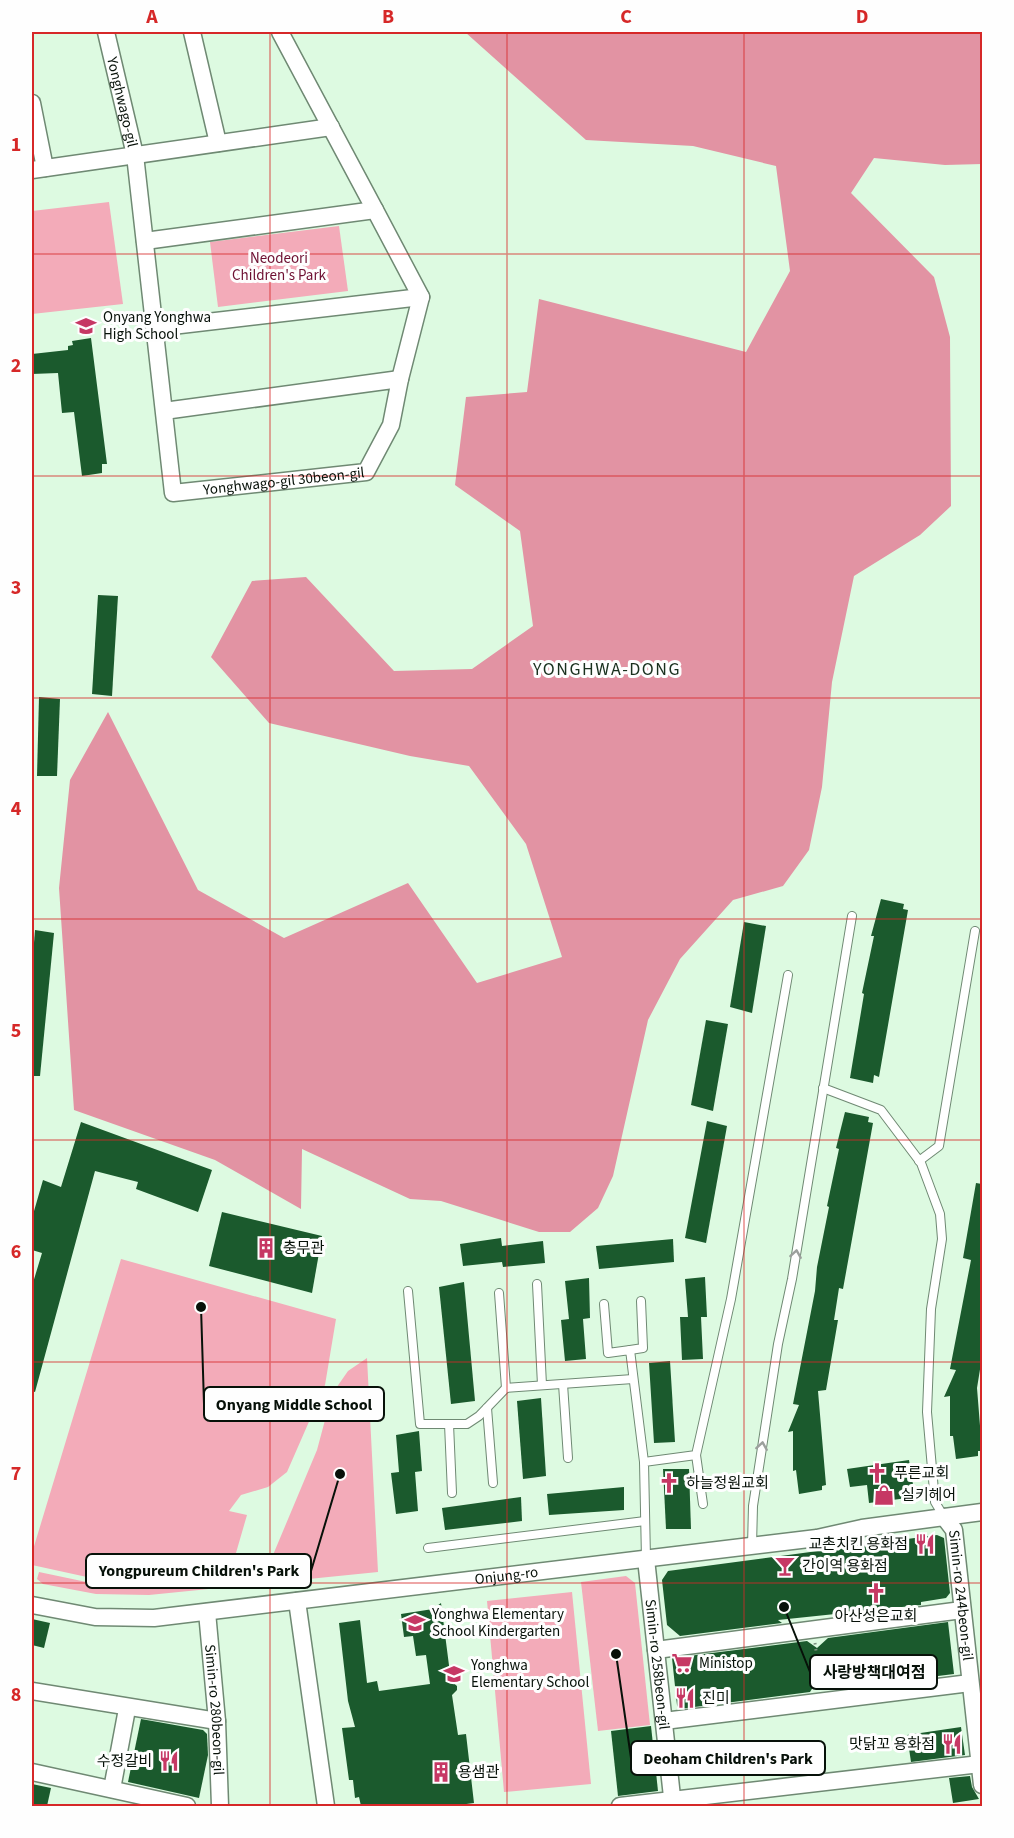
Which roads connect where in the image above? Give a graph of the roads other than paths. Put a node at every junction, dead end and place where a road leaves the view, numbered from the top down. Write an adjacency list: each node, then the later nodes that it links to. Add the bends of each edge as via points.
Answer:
1 (106, 32): 7 (street, Yonghwago-gil)
2 (192, 32): 6 (street)
3 (280, 32): 5 (street)
4 (32, 103): 8 (street, Yonghwago-gil)
5 (331, 127): 6 (street); 9 (street)
6 (218, 143): 7 (street)
7 (135, 155): 8 (street, Yonghwago-gil); 10 (street)
8 (38, 169)
9 (375, 210): 10 (street); 11 (street)
10 (145, 241): 12 (street)
11 (421, 297): 12 (street); 13 (street, Yonghwago-gil 30beon-gil)
12 (155, 328): 14 (street)
13 (400, 379): 14 (street); 14 (street, Yonghwago-gil 30beon-gil, via 391,425 366,472 173,493)
14 (164, 411)
15 (852, 916): 18 (lane)
16 (975, 931): 19 (lane, via 939,1146)
17 (788, 975): 32 (lane, via 731,1299)
18 (823, 1088): 19 (lane, via 881,1110); 41 (lane, one-way to 18, via 753,1506 770,1390)
19 (919, 1161): 39 (lane, via 940,1214 942,1239 931,1309 927,1412 934,1502)
20 (537, 1284): 28 (lane)
21 (408, 1291): 31 (lane, via 420,1424)
22 (499, 1293): 29 (lane)
23 (641, 1301): 25 (lane, via 643,1348)
24 (604, 1304): 25 (lane, via 608,1353)
25 (630, 1350): 26 (lane)
26 (633, 1379): 27 (lane); 34 (lane)
27 (563, 1384): 28 (lane); 33 (lane)
28 (542, 1385): 29 (lane)
29 (506, 1388): 30 (lane)
30 (487, 1408): 31 (lane, via 467,1424); 35 (lane)
31 (449, 1424): 36 (lane)
32 (696, 1455): 34 (lane); 37 (lane)
33 (568, 1458)
34 (644, 1462): 40 (lane)
35 (493, 1483)
36 (452, 1493)
37 (703, 1504)
38 (982, 1512): 39 (street, Onjung-ro)
39 (944, 1517): 41 (street, Onjung-ro); 46 (street, Simin-ro 244beon-gil, via 954,1530)
40 (645, 1521): 42 (lane); 43 (lane)
41 (752, 1546): 43 (street, Onjung-ro)
42 (428, 1548)
43 (646, 1559): 44 (street, Onjung-ro); 48 (street, Simin-ro 258beon-gil)
44 (297, 1601): 47 (street, Onjung-ro); 61 (street)
45 (32, 1605): 47 (street, Onjung-ro, via 125,1619)
46 (962, 1610): 48 (street); 49 (street, Simin-ro 244beon-gil)
47 (207, 1612): 52 (street, Simin-ro 280beon-gil)
48 (656, 1650): 53 (street, Simin-ro 258beon-gil)
49 (970, 1683): 53 (street); 54 (street, Simin-ro 244beon-gil)
50 (32, 1692): 51 (street)
51 (127, 1709): 52 (street); 57 (street)
52 (217, 1721): 60 (street, Simin-ro 280beon-gil)
53 (664, 1721): 58 (street, Simin-ro 258beon-gil)
54 (980, 1764): 56 (street, Simin-ro 244beon-gil); 58 (street)
55 (32, 1772): 57 (street)
56 (982, 1785)
57 (112, 1789): 59 (street)
58 (673, 1804): 62 (street)
59 (187, 1806)
60 (219, 1806)
61 (327, 1806)
62 (620, 1806)

